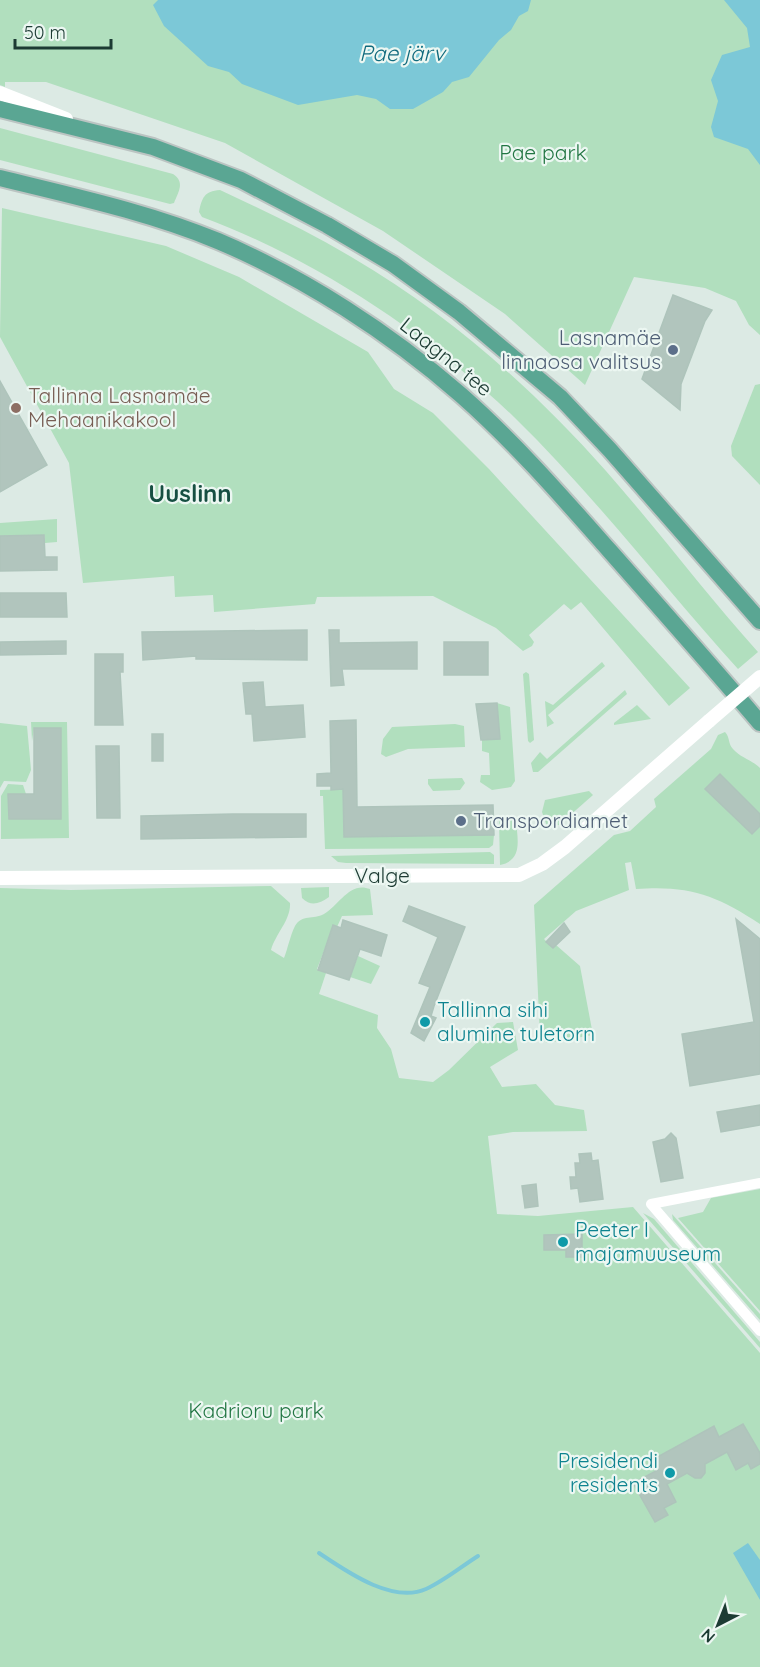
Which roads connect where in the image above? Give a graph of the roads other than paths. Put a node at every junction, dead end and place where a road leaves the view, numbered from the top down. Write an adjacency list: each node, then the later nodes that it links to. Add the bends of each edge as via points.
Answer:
1 (0, 93): 3 (street)
2 (0, 109): 3 (main road, Laagna tee)
3 (96, 131): 5 (main road, Laagna tee, via 153,147 241,180 393,264 459,312 560,397)
4 (0, 178): 7 (main road, Laagna tee, via 90,200 218,241 297,280 413,356 461,395 555,489)
5 (760, 621)
6 (760, 677): 8 (street, Valge, bridge, via 565,847 519,875)
7 (760, 723)
8 (0, 878)
9 (760, 1183): 10 (street, via 651,1204)
10 (760, 1331)

